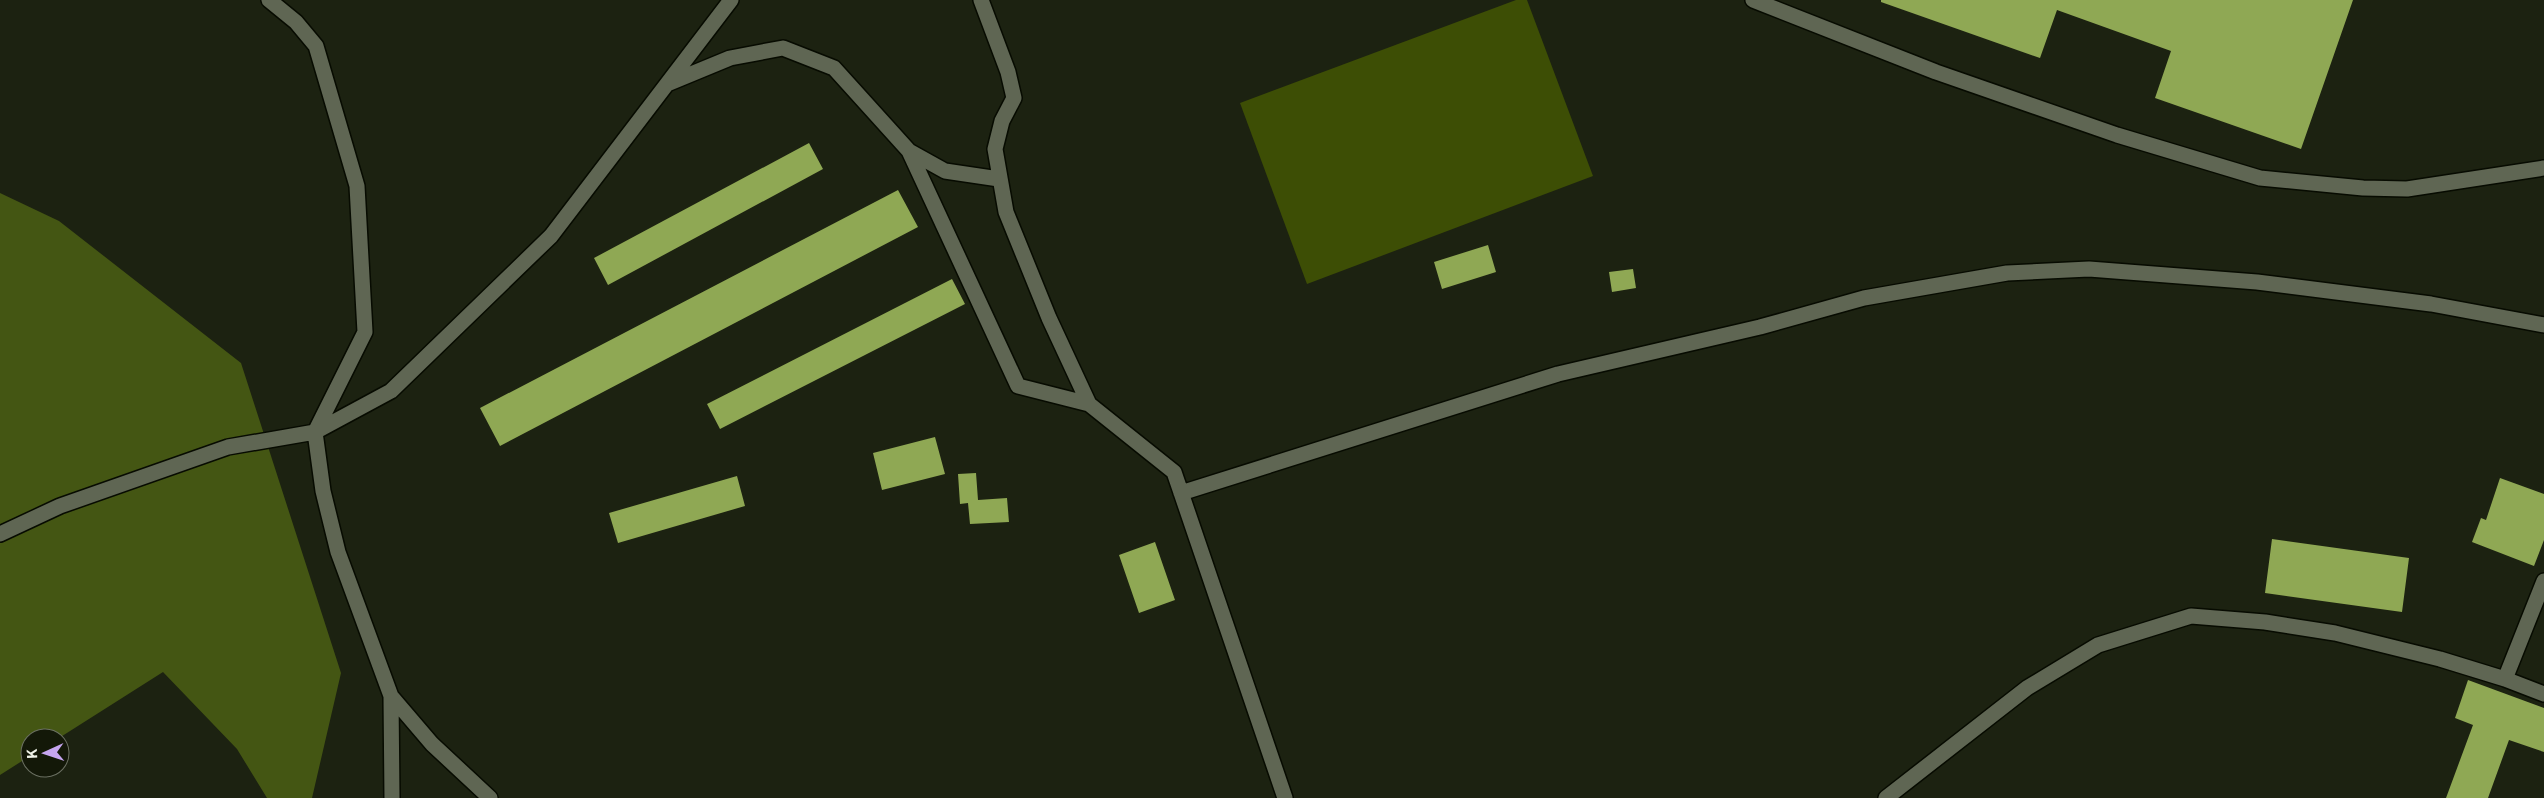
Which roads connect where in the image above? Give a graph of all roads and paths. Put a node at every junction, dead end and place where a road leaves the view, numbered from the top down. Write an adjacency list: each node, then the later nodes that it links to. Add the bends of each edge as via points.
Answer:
1 (269, 0): 11 (street, via 296,22 316,46 357,186 365,332)
2 (730, 0): 5 (street)
3 (981, 0): 8 (street, via 1008,72 1014,98 1002,121 995,149)
4 (1753, 0): 7 (street, via 1936,72 2117,135 2260,178 2407,189)
5 (666, 84): 6 (street, via 730,58 783,48 834,68); 11 (street, via 551,236 391,391)
6 (909, 151): 8 (street, via 945,171); 10 (street, via 1018,386)
7 (2544, 168)
8 (999, 179): 10 (street, via 1006,212)
9 (2544, 325): 12 (street, via 2431,304 2257,282 2089,269 2008,273 1864,298 1760,327 1558,374)
10 (1089, 404): 12 (street, via 1174,472)
11 (315, 432): 13 (street, via 228,447 60,506); 17 (street, via 323,491 338,552)
12 (1181, 494): 20 (street)
13 (0, 534)
14 (2544, 580): 15 (street)
15 (2505, 679): 16 (street); 21 (street, via 2335,633 2265,622 2191,616 2098,645 2027,688)
16 (2544, 694)
17 (391, 696): 18 (street); 19 (street, via 432,744)
18 (392, 798)
19 (490, 798)
20 (1285, 798)
21 (1886, 798)

